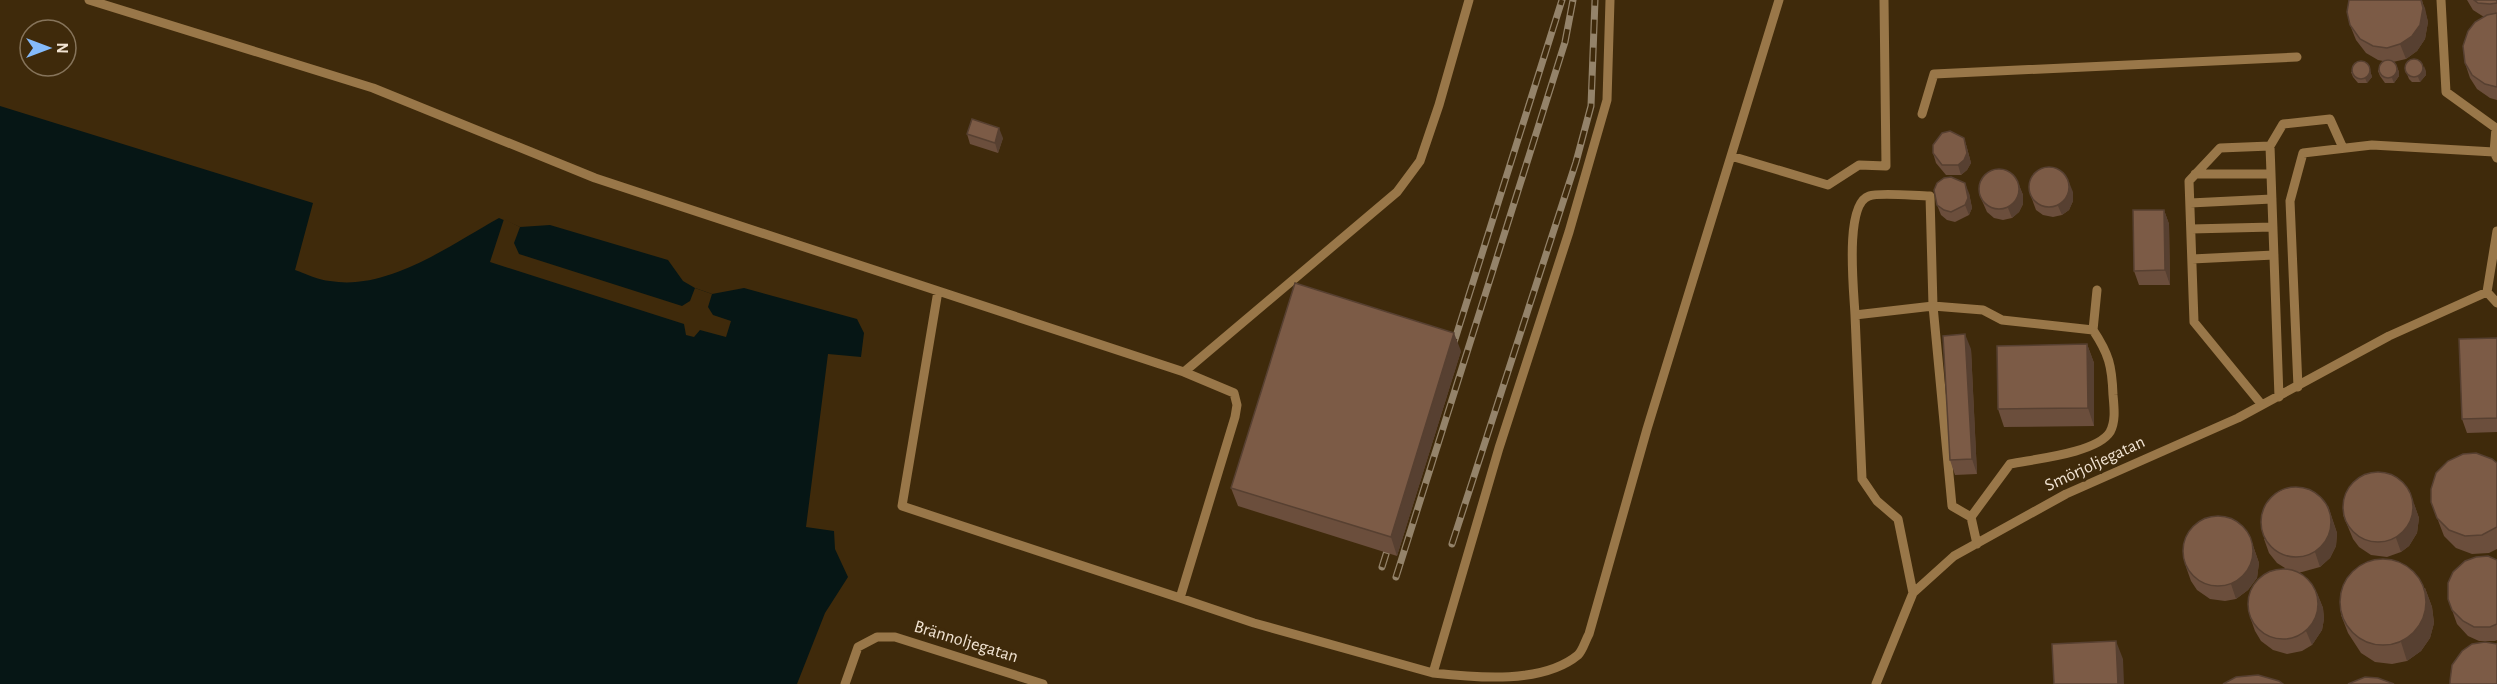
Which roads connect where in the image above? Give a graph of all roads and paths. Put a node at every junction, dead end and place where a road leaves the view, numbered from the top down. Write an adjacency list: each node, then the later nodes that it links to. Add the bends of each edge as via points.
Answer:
1 (89, 0): 23 (lane, via 373,88 596,178)
2 (1469, 0): 29 (lane, via 1420,161 1397,192)
3 (1610, 0): 37 (lane, via 1607,100)
4 (1779, 0): 12 (lane)
5 (1884, 0): 12 (lane, via 1886,166 1859,165 1828,185)
6 (2441, 0): 11 (lane, via 2446,93 2496,128)
7 (2297, 57): 8 (lane, via 1934,74)
8 (1922, 114)
9 (2270, 146): 10 (lane, via 2283,124 2330,119); 13 (lane, via 2220,148); 14 (lane)
10 (2343, 148): 11 (lane, via 2372,145); 30 (lane, via 2303,153 2290,201)
11 (2496, 155)
12 (1731, 156): 37 (lane, via 1589,634 1579,654 1564,667 1532,679)
13 (2195, 174): 14 (lane); 16 (lane, via 2189,181)
14 (2271, 174): 15 (lane)
15 (2272, 200): 16 (lane); 17 (lane)
16 (2190, 203): 18 (lane)
17 (2272, 227): 18 (lane); 20 (lane)
18 (2191, 230): 21 (lane)
19 (2497, 231): 24 (lane)
20 (2274, 255): 21 (lane); 31 (lane)
21 (2192, 259): 32 (lane, via 2194,322)
22 (2097, 290): 28 (lane)
23 (938, 291): 29 (lane); 36 (lane, via 902,506)
24 (2487, 292): 25 (lane); 30 (lane, Smörjoljegatan, via 2389,336)
25 (2497, 303)
26 (1933, 306): 27 (lane); 27 (lane, via 1930,196 1869,196 1859,204 1853,220); 28 (lane, via 1983,310 2002,320); 33 (lane, via 1952,506)
27 (1855, 315): 35 (lane, via 1862,479 1877,501 1898,519)
28 (2093, 330): 33 (lane, via 2107,350 2112,378 2114,417 2110,433 2091,447 2010,464)
29 (1184, 372): 36 (lane, via 1234,393 1237,405)
30 (2298, 387): 31 (lane, Smörjoljegatan)
31 (2279, 397): 32 (lane, Smörjoljegatan)
32 (2262, 405): 34 (lane, Smörjoljegatan, via 2066,494)
33 (1971, 517): 34 (lane)
34 (1977, 544): 35 (lane, Smörjoljegatan, via 1954,556)
35 (1913, 593): 40 (lane, Smörjoljegatan)
36 (1180, 598): 37 (lane)
37 (1433, 673)
38 (845, 684): 39 (lane, Brännoljegatan, via 858,647 877,637 894,637)
39 (1043, 684)
40 (1876, 684)

